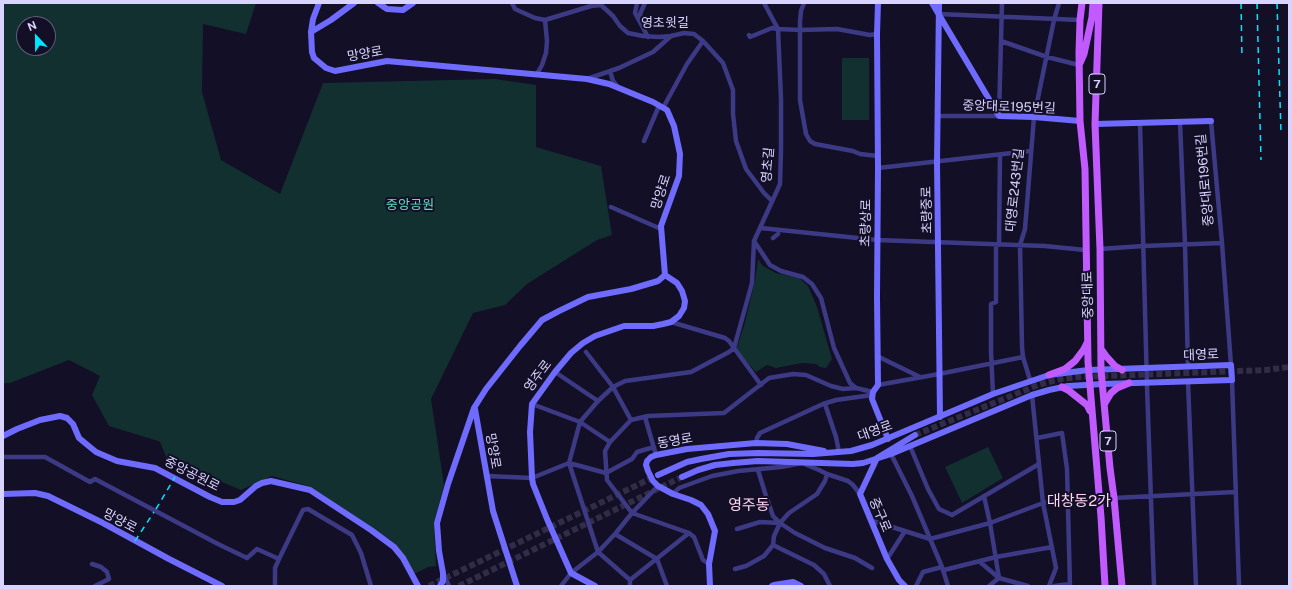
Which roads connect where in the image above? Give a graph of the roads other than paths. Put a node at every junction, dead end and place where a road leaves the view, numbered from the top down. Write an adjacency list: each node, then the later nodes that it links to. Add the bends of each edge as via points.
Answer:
1 (319, 3): 28 (street, 망양로)
2 (354, 3): 28 (street)
3 (378, 3): 4 (street, via 387,10 403,10)
4 (413, 3)
5 (512, 3): 22 (street, via 515,9)
6 (637, 3): 25 (street, via 635,13)
7 (645, 3): 25 (street, via 640,14)
8 (764, 3): 19 (street, 영초길)
9 (770, 3): 19 (street)
10 (804, 3): 27 (street)
11 (878, 3): 29 (street, 초량상로)
12 (932, 3): 20 (street)
13 (939, 3): 20 (street, 초량중로)
14 (1002, 3): 21 (street)
15 (1059, 3): 23 (street, 대영로243번길)
16 (1082, 3): 24 (main road, 중앙대로 / 7)
17 (1093, 3): 36 (main road, 중앙대로 / 7, via 1084,54)
18 (1099, 3): 49 (main road, 중앙대로 / 7)
19 (767, 9): 26 (street, 영초길)
20 (939, 14): 21 (street); 42 (street, 초량중로); 43 (street)
21 (1002, 17): 23 (street); 34 (street)
22 (545, 20): 32 (street, 영초윗길, via 601,5 628,33); 38 (street, via 546,53)
23 (1054, 20): 24 (street); 35 (street, 대영로243번길)
24 (1080, 20): 36 (main road, 중앙대로 / 7)
25 (641, 22): 32 (street)
26 (778, 29): 27 (street); 30 (street, via 772,28 750,37); 56 (street, 영초길, via 781,99 780,184)
27 (800, 30): 29 (street, via 836,29); 53 (street, via 800,100 806,134 810,141)
28 (311, 32): 38 (street, 망양로, via 314,58 326,68 335,71 387,61)
29 (877, 34): 53 (street, 초량상로)
30 (749, 35)
31 (671, 36): 32 (street, 영초윗길); 33 (street, 영초윗길, via 694,34); 37 (street, via 653,52)
32 (648, 37)
33 (703, 41): 41 (street); 56 (street, 영초윗길, via 723,63 733,90 736,141 746,170)
34 (1001, 41): 35 (street); 43 (street)
35 (1047, 57): 36 (street); 44 (street, 대영로243번길)
36 (1079, 65): 45 (main road, 중앙대로 / 7)
37 (610, 71): 39 (street); 40 (street, via 613,81)
38 (537, 74): 39 (street, 망양로)
39 (587, 78): 40 (street, 망양로)
40 (619, 88): 41 (street, 망양로)
41 (661, 107): 50 (street); 59 (street, 망양로, via 666,110 674,126 680,154 679,176)
42 (937, 116): 43 (street, 중앙대로195번길); 54 (street, 초량중로)
43 (999, 116): 44 (street, 중앙대로195번길)
44 (1034, 117): 45 (street, 중앙대로195번길); 51 (street, 대영로243번길)
45 (1080, 121): 71 (main road, 중앙대로 / 7, via 1085,169)
46 (1211, 121): 48 (street, 중앙대로196번길); 65 (street, 중앙대로196번길)
47 (1140, 122): 48 (street, 중앙대로196번길); 49 (street, 중앙대로196번길); 69 (street)
48 (1180, 122): 66 (street, 중앙대로196번길)
49 (1095, 124): 70 (main road, 중앙대로 / 7)
50 (644, 141)
51 (1030, 151): 52 (street); 68 (street, 대영로243번길, via 1024,229)
52 (1000, 155): 54 (street); 67 (street)
53 (878, 156): 55 (street, 초량상로)
54 (937, 162): 55 (street); 64 (street, 초량중로)
55 (878, 168): 62 (street, 초량상로)
56 (772, 201): 58 (street, 영초길)
57 (611, 207): 59 (street)
58 (761, 228): 62 (street); 63 (street, 영초길)
59 (661, 229): 72 (street, 망양로)
60 (778, 234): 61 (street)
61 (773, 238)
62 (877, 240): 64 (street); 78 (street, 초량상로)
63 (754, 241): 75 (street, 영초길, via 752,283); 102 (street, via 770,265 803,277 812,284 821,298 834,348 850,383)
64 (938, 243): 67 (street); 88 (street, 초량중로)
65 (1222, 243): 66 (street); 81 (street, 중앙대로196번길)
66 (1185, 244): 69 (street); 82 (street, 중앙대로196번길)
67 (998, 245): 68 (street); 80 (street, via 996,302 991,304)
68 (1020, 245): 71 (street); 79 (street, 대영로243번길)
69 (1143, 246): 70 (street); 83 (street)
70 (1100, 249): 76 (main road, 중앙대로 / 7)
71 (1086, 250): 74 (main road, 중앙대로 / 7)
72 (665, 275): 73 (street, via 677,283 685,301 679,316); 110 (street, via 658,281 632,289 588,298 542,320 486,389)
73 (671, 322): 75 (street, via 725,338); 87 (street, 영주로, via 652,326 624,326 595,336 582,343)
74 (1088, 341): 84 (main road, 중앙대로 / 7); 89 (main road, via 1075,361 1065,369)
75 (734, 348): 96 (street); 100 (street, via 692,372 625,381)
76 (1101, 348): 85 (main road, 중앙대로 / 7); 86 (main road, via 1115,366)
77 (586, 352): 100 (street)
78 (877, 356): 90 (street); 98 (street, 초량상로)
79 (1023, 357): 80 (street); 91 (street, 대영로243번길)
80 (991, 364): 88 (street); 104 (street)
81 (1231, 365): 82 (street, 대영로); 92 (street, 대영로)
82 (1188, 367): 83 (street, 대영로)
83 (1147, 368): 86 (street, 대영로); 94 (street)
84 (1088, 370): 85 (street, 대영로); 89 (street, 대영로); 99 (main road, 중앙대로 / 7)
85 (1101, 370): 86 (street, 대영로); 97 (main road, 중앙대로 / 7)
86 (1122, 370)
87 (555, 372): 106 (street); 108 (street, 영주로)
88 (939, 374): 90 (street); 113 (street, 초량중로)
89 (1049, 375): 91 (street, 대영로)
90 (920, 378): 98 (street)
91 (1030, 380): 104 (street, 대영로)
92 (1232, 380): 93 (street, 대영로); 143 (street)
93 (1188, 381): 94 (street, 대영로); 147 (street)
94 (1147, 382): 95 (street, 대영로); 149 (street)
95 (1129, 383): 97 (street, 대영로); 107 (main road, via 1114,390)
96 (761, 384): 102 (street, via 770,378 793,374 806,375 843,389); 112 (street, via 724,412)
97 (1103, 384): 99 (street, 대영로); 107 (main road, 중앙대로 / 7)
98 (878, 385): 103 (street)
99 (1089, 385): 101 (street, 대영로); 111 (main road, 중앙대로 / 7)
100 (612, 387): 106 (street); 114 (street)
101 (1062, 387): 105 (street, 대영로); 111 (main road, via 1088,405)
102 (856, 388): 103 (street)
103 (873, 394): 109 (street); 118 (street, via 872,399)
104 (993, 394): 113 (street, 대영로)
105 (1032, 395): 117 (street); 123 (street, 대영로)
106 (598, 401): 115 (street)
107 (1105, 403): 151 (main road, 중앙대로 / 7)
108 (532, 404): 115 (street); 141 (street, 영주로)
109 (825, 404): 120 (street, via 760,433); 125 (street)
110 (474, 408): 139 (street, 망양로); 176 (street, via 442,500 437,523)
111 (1092, 413): 150 (main road, 중앙대로 / 7)
112 (645, 417): 114 (street); 124 (street)
113 (940, 417): 118 (street, 대영로)
114 (631, 420): 119 (street)
115 (580, 422): 119 (street); 132 (street)
116 (3, 436): 187 (street, 중앙공원로, via 40,420 60,416 73,424 80,438 96,452 117,461 155,468 222,502 240,500 256,486 271,481 310,490 394,547)
117 (1037, 438): 134 (street); 152 (street, via 1062,433)
118 (888, 439): 121 (street, 대영로)
119 (610, 442): 136 (street, via 605,451)
120 (756, 443): 122 (street, 동영로); 129 (street, 동영로, via 687,449)
121 (872, 445): 125 (street, 대영로); 131 (street, via 915,435)
122 (799, 446): 126 (street, 동영로); 127 (street, via 806,451)
123 (910, 446): 128 (street, 대영로); 148 (street, via 939,509 952,515)
124 (654, 447): 129 (street); 136 (street, via 637,452 632,459)
125 (839, 452): 126 (street, 대영로)
126 (830, 453): 127 (street, 대영로)
127 (801, 454): 138 (street, 대영로, via 758,453 701,458)
128 (891, 454): 131 (street, 대영로); 162 (street)
129 (656, 455): 142 (street, 동영로, via 651,457 646,465)
130 (3, 457): 168 (street, via 45,457 90,482 95,479 247,558 256,549)
131 (877, 458): 133 (street, 대영로, via 853,464); 146 (street, 중구로)
132 (569, 463): 136 (street); 141 (street); 165 (street)
133 (802, 463): 135 (street); 137 (street); 140 (street, 대영로, via 733,463 704,468)
134 (1039, 464): 148 (street); 153 (street)
135 (758, 470): 145 (street, via 712,476 679,488); 157 (street, via 773,516)
136 (606, 473): 154 (street, via 606,480)
137 (826, 474): 146 (street, via 848,481); 157 (street, via 817,494)
138 (658, 475)
139 (487, 476): 141 (street); 190 (street, 망양로, via 493,511)
140 (682, 476)
141 (532, 478): 177 (street, 영주로)
142 (658, 486): 145 (street); 154 (street)
143 (1235, 492): 147 (street); 210 (street)
144 (3, 494): 184 (street, 망양로, via 35,493 48,496)
145 (673, 494): 172 (street, via 701,505 708,514 716,532)
146 (860, 494): 155 (street, 중구로)
147 (1193, 494): 149 (street); 209 (street)
148 (984, 496): 156 (street)
149 (1151, 496): 151 (street); 208 (street)
150 (1099, 498): 152 (street); 206 (main road, 중앙대로 / 7)
151 (1114, 498): 207 (main road, 중앙대로 / 7)
152 (1068, 501): 153 (street); 182 (street)
153 (1043, 503): 156 (street); 164 (street)
154 (632, 513): 160 (street); 161 (street)
155 (870, 520): 159 (street); 167 (street, 중구로)
156 (990, 522): 162 (street); 166 (street)
157 (780, 523): 158 (street, via 760,522); 163 (street); 173 (street, via 825,548 855,558)
158 (737, 529)
159 (905, 530): 162 (street); 167 (street, 중구로)
160 (689, 533): 169 (street); 172 (street, via 694,537 703,560)
161 (615, 534): 165 (street); 169 (street)
162 (930, 540): 175 (street)
163 (773, 545): 174 (street, via 764,556); 197 (street, via 814,565 824,574)
164 (1052, 547): 166 (street); 204 (street, via 1056,568)
165 (598, 552): 177 (street); 179 (street)
166 (996, 557): 170 (street); 178 (street)
167 (887, 558): 198 (street, 중구로)
168 (279, 559): 185 (street, via 275,568); 186 (street, via 303,510 308,509 352,535)
169 (657, 559): 179 (street); 194 (street)
170 (980, 562): 175 (street); 178 (street)
171 (92, 564): 183 (street, via 107,572 109,579)
172 (709, 564): 181 (street)
173 (872, 568)
174 (735, 569)
175 (943, 569): 199 (street, via 924,572); 200 (street)
176 (443, 573): 188 (street); 189 (street)
177 (572, 573): 191 (street); 192 (street)
178 (999, 578): 180 (street); 201 (street)
179 (630, 580): 193 (street)
180 (1008, 580): 202 (street); 203 (street)
181 (709, 585)
182 (1070, 585): 205 (street)
183 (94, 586)
184 (222, 586)
185 (275, 586)
186 (371, 586)
187 (418, 586)
188 (440, 586)
189 (449, 586)
190 (517, 586)
191 (561, 586)
192 (595, 586)
193 (630, 586)
194 (667, 586)
195 (774, 586): 196 (street, via 793,582)
196 (801, 586)
197 (830, 586)
198 (905, 586)
199 (916, 586)
200 (948, 586)
201 (989, 586)
202 (1009, 586)
203 (1028, 586)
204 (1049, 586)
205 (1054, 586)
206 (1105, 586)
207 (1122, 586)
208 (1154, 586)
209 (1196, 586)
210 (1239, 586)

